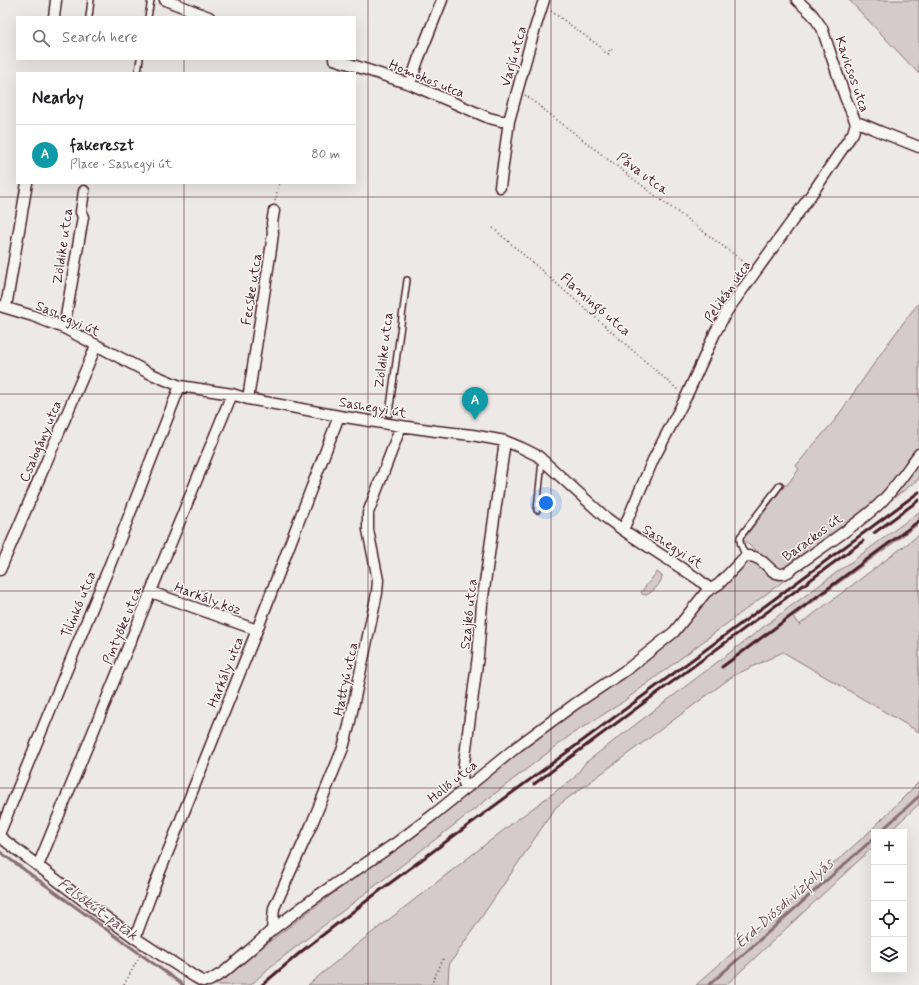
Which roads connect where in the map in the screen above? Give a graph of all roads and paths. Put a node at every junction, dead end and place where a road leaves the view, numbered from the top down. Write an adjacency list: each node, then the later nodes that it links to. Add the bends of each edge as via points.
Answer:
1 (56, 0): 9 (street)
2 (91, 0): 10 (lane)
3 (150, 0): 11 (lane)
4 (165, 0): 8 (street)
5 (442, 0): 17 (street)
6 (797, 0): 20 (street, Kavicsos utca, via 822,28)
7 (544, 3): 13 (path, via 603,51 608,54 609,50); 18 (street, Varjú utca)
8 (185, 4): 12 (street)
9 (54, 16)
10 (88, 16)
11 (148, 16)
12 (207, 16)
13 (612, 50)
14 (140, 60): 16 (lane)
15 (337, 60): 17 (street, Homokos utca)
16 (138, 71)
17 (410, 84): 19 (street, Homokos utca, via 478,114)
18 (518, 89): 19 (street, Varjú utca); 28 (path, Páva utca)
19 (509, 121): 24 (street, Varjú utca)
20 (856, 123): 21 (street, Kavicsos utca); 28 (street, Pelikán utca, via 853,133)
21 (919, 147)
22 (27, 184): 30 (street)
23 (279, 184): 26 (path)
24 (500, 186)
25 (84, 191): 31 (street, Zöldike utca, via 81,212 83,217)
26 (274, 211): 36 (street, Fecske utca, via 271,250)
27 (493, 228): 35 (path, Flamingó utca)
28 (756, 272): 35 (street, Pelikán utca, via 715,332)
29 (407, 280): 38 (lane, Zöldike utca)
30 (3, 307): 31 (street, Sashegyi út)
31 (64, 328): 32 (street, Sashegyi út)
32 (96, 346): 33 (street, Sashegyi út); 47 (street, Csalogány utca)
33 (180, 386): 34 (street, Sashegyi út); 52 (street, Tilinkó utca)
34 (232, 394): 36 (street, Sashegyi út); 49 (street, Pintyőke utca)
35 (686, 397): 45 (street, Pelikán utca, via 653,460)
36 (248, 399): 37 (street, Sashegyi út)
37 (339, 416): 38 (street, Sashegyi út); 50 (street, Harkály utca)
38 (389, 419): 39 (street, Sashegyi út)
39 (401, 426): 40 (street, Sashegyi út); 55 (street, Hattyú utca, via 368,513 368,530 378,580 377,593 349,726 311,826 274,908)
40 (505, 441): 42 (street, Sashegyi út); 51 (street, Szajkó utca, via 462,771)
41 (919, 454): 46 (street, Barackos út, via 877,506 788,572 777,573 762,560)
42 (542, 460): 44 (lane); 45 (street, Sashegyi út)
43 (780, 485): 46 (lane, via 740,537 739,541)
44 (537, 510)
45 (623, 530): 48 (street, Sashegyi út)
46 (746, 556): 48 (street, via 719,584)
47 (0, 570)
48 (710, 589): 51 (street, Holló utca, via 674,632 629,668 518,746)
49 (151, 592): 50 (street, Harkály köz); 54 (street, Pintyőke utca)
50 (257, 630): 56 (street, Harkály utca)
51 (466, 788): 55 (street, Holló utca, via 433,815)
52 (0, 832)
53 (0, 837): 54 (street)
54 (38, 866): 56 (street)
55 (272, 930): 56 (street, Holló utca, via 224,972 209,981 202,981)
56 (135, 938)
57 (139, 956): 59 (path)
58 (444, 956): 60 (path)
59 (124, 985)
60 (431, 985)

